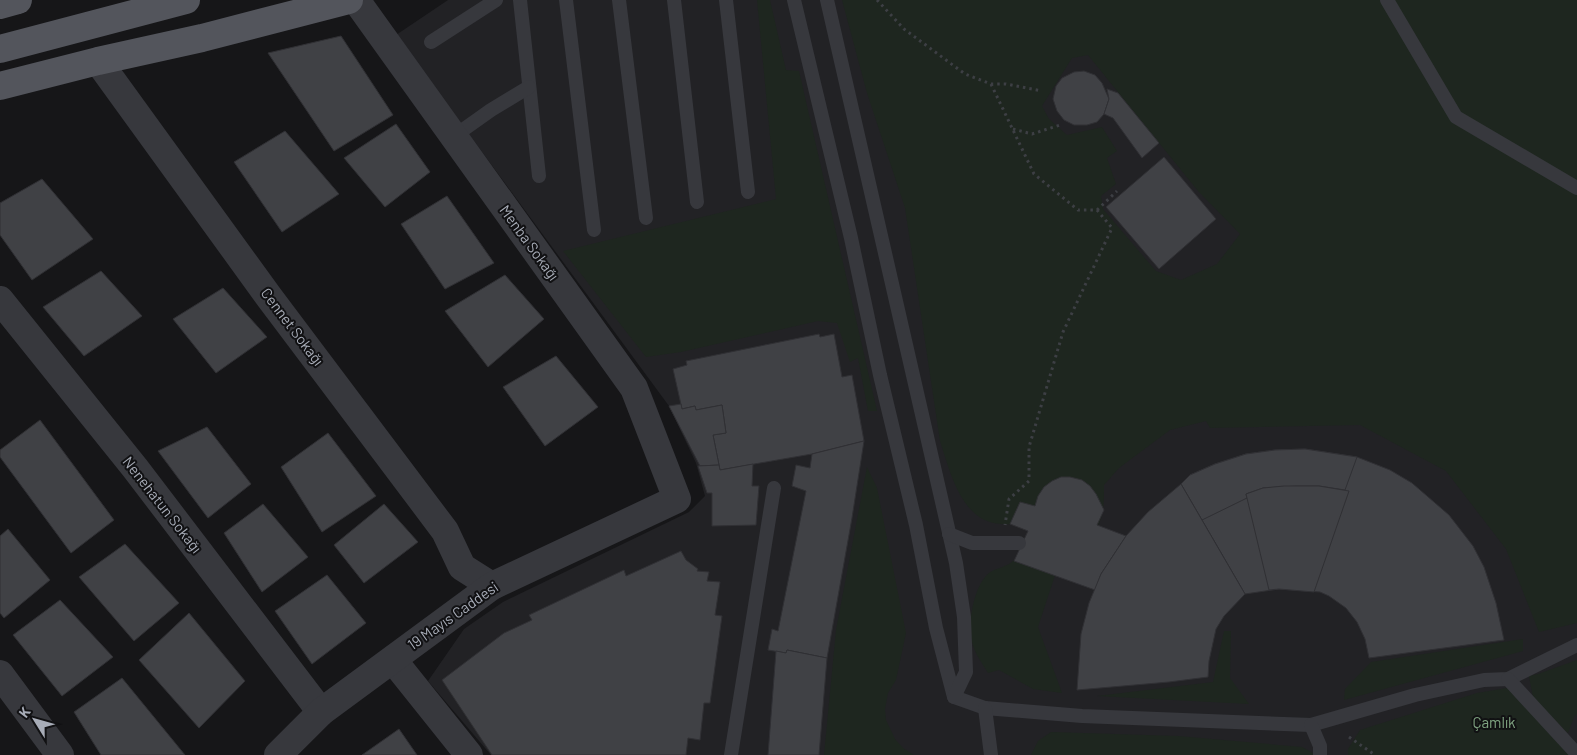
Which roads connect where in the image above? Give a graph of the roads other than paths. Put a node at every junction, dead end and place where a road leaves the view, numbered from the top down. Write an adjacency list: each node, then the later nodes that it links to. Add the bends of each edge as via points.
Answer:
1 (18, 0): 14 (main road)
2 (186, 0): 16 (main road)
3 (349, 0): 17 (main road)
4 (356, 0): 20 (street, Menba Sokağı)
5 (496, 0): 15 (lane)
6 (520, 0): 19 (lane)
7 (566, 0): 26 (lane)
8 (619, 0): 25 (lane)
9 (674, 0): 24 (lane)
10 (726, 0): 23 (lane)
11 (794, 0): 37 (lane)
12 (827, 0): 30 (lane)
13 (1388, 0): 22 (lane, via 1456,117)
14 (0, 5)
15 (431, 42)
16 (0, 49)
17 (98, 61): 18 (main road); 32 (street, Cennet Sokağı, via 269,297 445,531 462,567)
18 (0, 86)
19 (529, 87): 20 (lane); 21 (lane)
20 (453, 137): 29 (street, Menba Sokağı, via 634,388)
21 (539, 176)
22 (1577, 188)
23 (748, 192)
24 (697, 202)
25 (646, 218)
26 (594, 230)
27 (0, 300): 39 (street, Nenehatun Sokağı, via 135,468)
28 (774, 488): 45 (lane)
29 (677, 499): 32 (street, 19 Mayıs Caddesi)
30 (949, 534): 31 (lane, via 972,543); 37 (lane, via 964,617 966,672)
31 (1019, 543)
32 (492, 586): 34 (street, 19 Mayıs Caddesi)
33 (1577, 645): 36 (lane)
34 (393, 660): 39 (street, 19 Mayıs Caddesi); 44 (street)
35 (0, 674): 42 (street)
36 (1508, 679): 40 (lane, via 1484,680 1416,695); 41 (lane)
37 (954, 698): 38 (lane)
38 (985, 708): 40 (lane, via 1082,716); 46 (lane)
39 (321, 712): 43 (street, 19 Mayıs Caddesi)
40 (1311, 725): 47 (lane, via 1320,746)
41 (1577, 754)
42 (60, 755)
43 (278, 755)
44 (469, 755)
45 (731, 755)
46 (991, 755)
47 (1320, 755)

